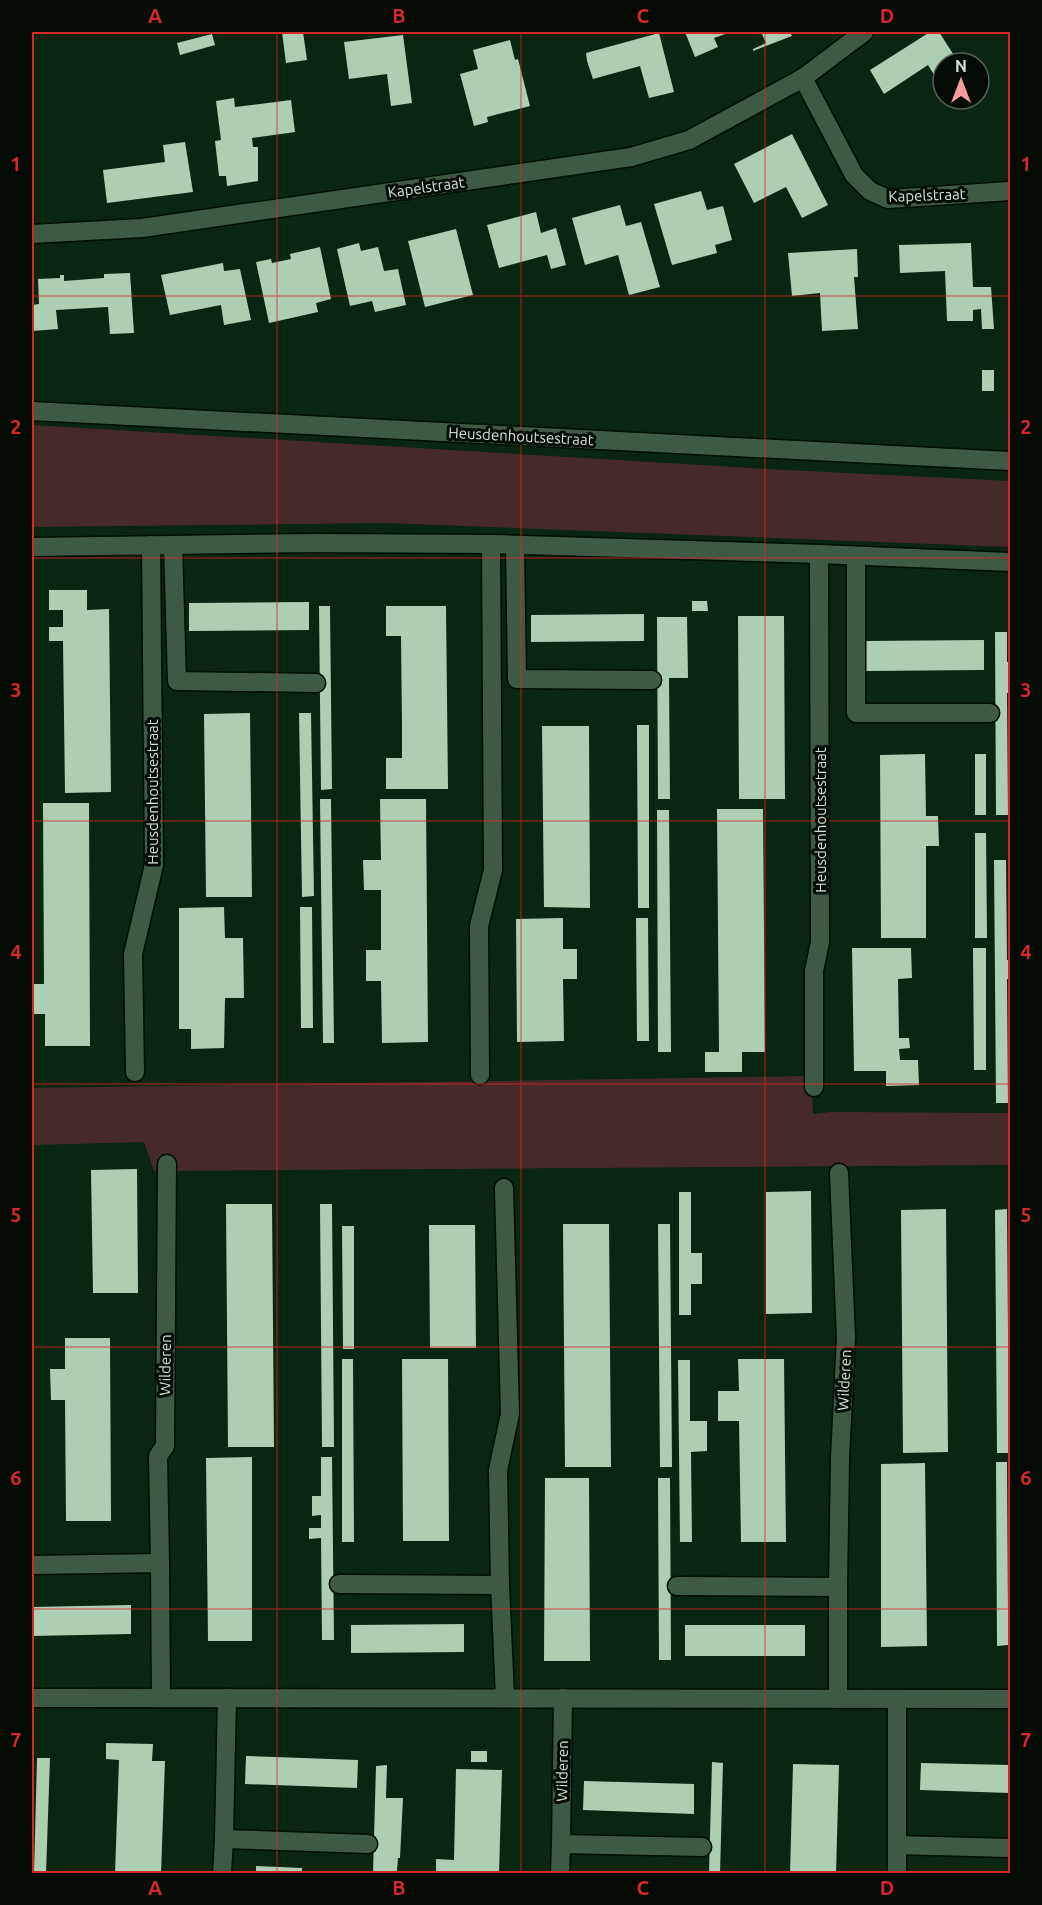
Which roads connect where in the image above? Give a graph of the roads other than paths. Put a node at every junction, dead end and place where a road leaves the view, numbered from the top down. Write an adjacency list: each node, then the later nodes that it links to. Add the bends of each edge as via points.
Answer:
1 (853, 35): 2 (street, Kapelstraat)
2 (803, 78): 3 (street, Kapelstraat, via 854,175 870,191 888,199); 4 (street, Kapelstraat, via 689,140 631,157 142,228)
3 (1011, 191)
4 (32, 234)
5 (32, 411): 6 (street, Heusdenhoutsestraat)
6 (1011, 461)
7 (491, 544): 9 (street); 10 (street); 19 (street, via 493,870 479,926)
8 (151, 545): 9 (street); 11 (street); 18 (street, Heusdenhoutsestraat, via 154,865 133,954)
9 (173, 545): 16 (street, via 177,681)
10 (515, 545): 12 (street); 15 (street, via 517,679)
11 (32, 547)
12 (819, 554): 13 (street); 20 (street, Heusdenhoutsestraat, via 820,942 814,971)
13 (856, 557): 14 (street); 17 (street, via 856,713)
14 (1011, 562)
15 (652, 680)
16 (316, 683)
17 (990, 713)
18 (135, 1072)
19 (480, 1075)
20 (814, 1086)
21 (167, 1164): 24 (street, Wilderen, via 165,1446 158,1456)
22 (840, 1173): 29 (street, Wilderen, via 846,1337)
23 (504, 1188): 27 (street, via 510,1414 498,1470)
24 (160, 1563): 25 (street); 31 (street, Wilderen)
25 (32, 1565)
26 (339, 1584): 27 (street)
27 (500, 1584): 33 (street)
28 (677, 1586): 29 (street)
29 (838, 1587): 35 (street, Wilderen)
30 (32, 1698): 31 (street)
31 (161, 1698): 32 (street)
32 (227, 1698): 33 (street); 38 (street)
33 (505, 1698): 34 (street)
34 (563, 1698): 35 (street); 40 (street, Wilderen)
35 (838, 1699): 36 (street)
36 (897, 1699): 37 (street); 41 (street)
37 (1011, 1699)
38 (224, 1839): 39 (street); 44 (street)
39 (368, 1844)
40 (561, 1844): 42 (street); 45 (street, Wilderen)
41 (897, 1845): 43 (street); 46 (street)
42 (702, 1847)
43 (1011, 1848)
44 (222, 1874)
45 (560, 1874)
46 (897, 1874)

